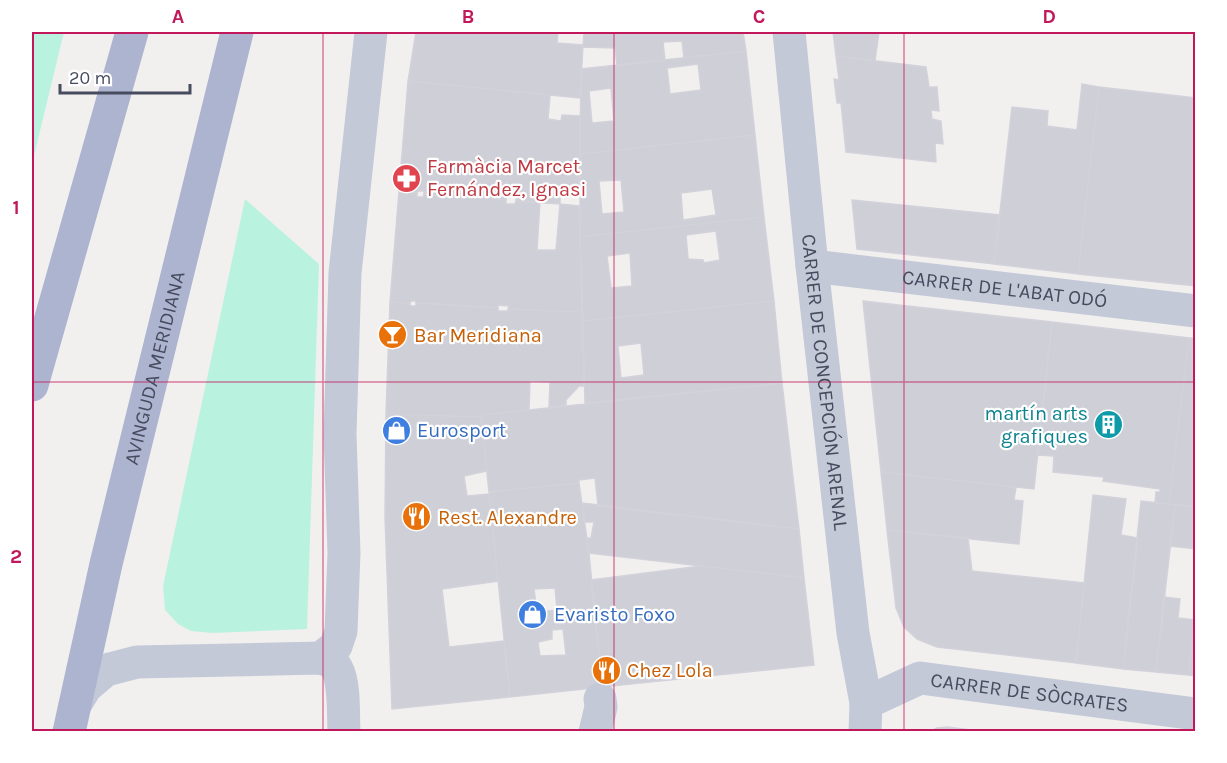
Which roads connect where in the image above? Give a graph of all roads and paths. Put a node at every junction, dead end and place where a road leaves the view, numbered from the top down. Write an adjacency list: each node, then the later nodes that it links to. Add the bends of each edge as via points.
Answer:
1 (132, 32): 7 (main road)
2 (237, 32): 12 (main road, AVINGUDA MERIDIANA, via 114,530)
3 (371, 32): 8 (street, via 345,273 340,434 345,553 341,632 336,646)
4 (789, 32): 5 (street, CARRER DE CONCEPCIÓN ARENAL)
5 (812, 266): 6 (street, CARRER DE L'ABAT ODÓ); 11 (street, CARRER DE CONCEPCIÓN ARENAL)
6 (1196, 311)
7 (32, 385)
8 (321, 658): 12 (street, AVINGUDA MERIDIANA, via 137,662 106,670 86,687); 13 (street, via 336,667)
9 (600, 699): 14 (street)
10 (1196, 714): 11 (street, CARRER DE SÒCRATES, via 920,678)
11 (866, 717)
12 (72, 718)
13 (344, 732)
14 (595, 732)

